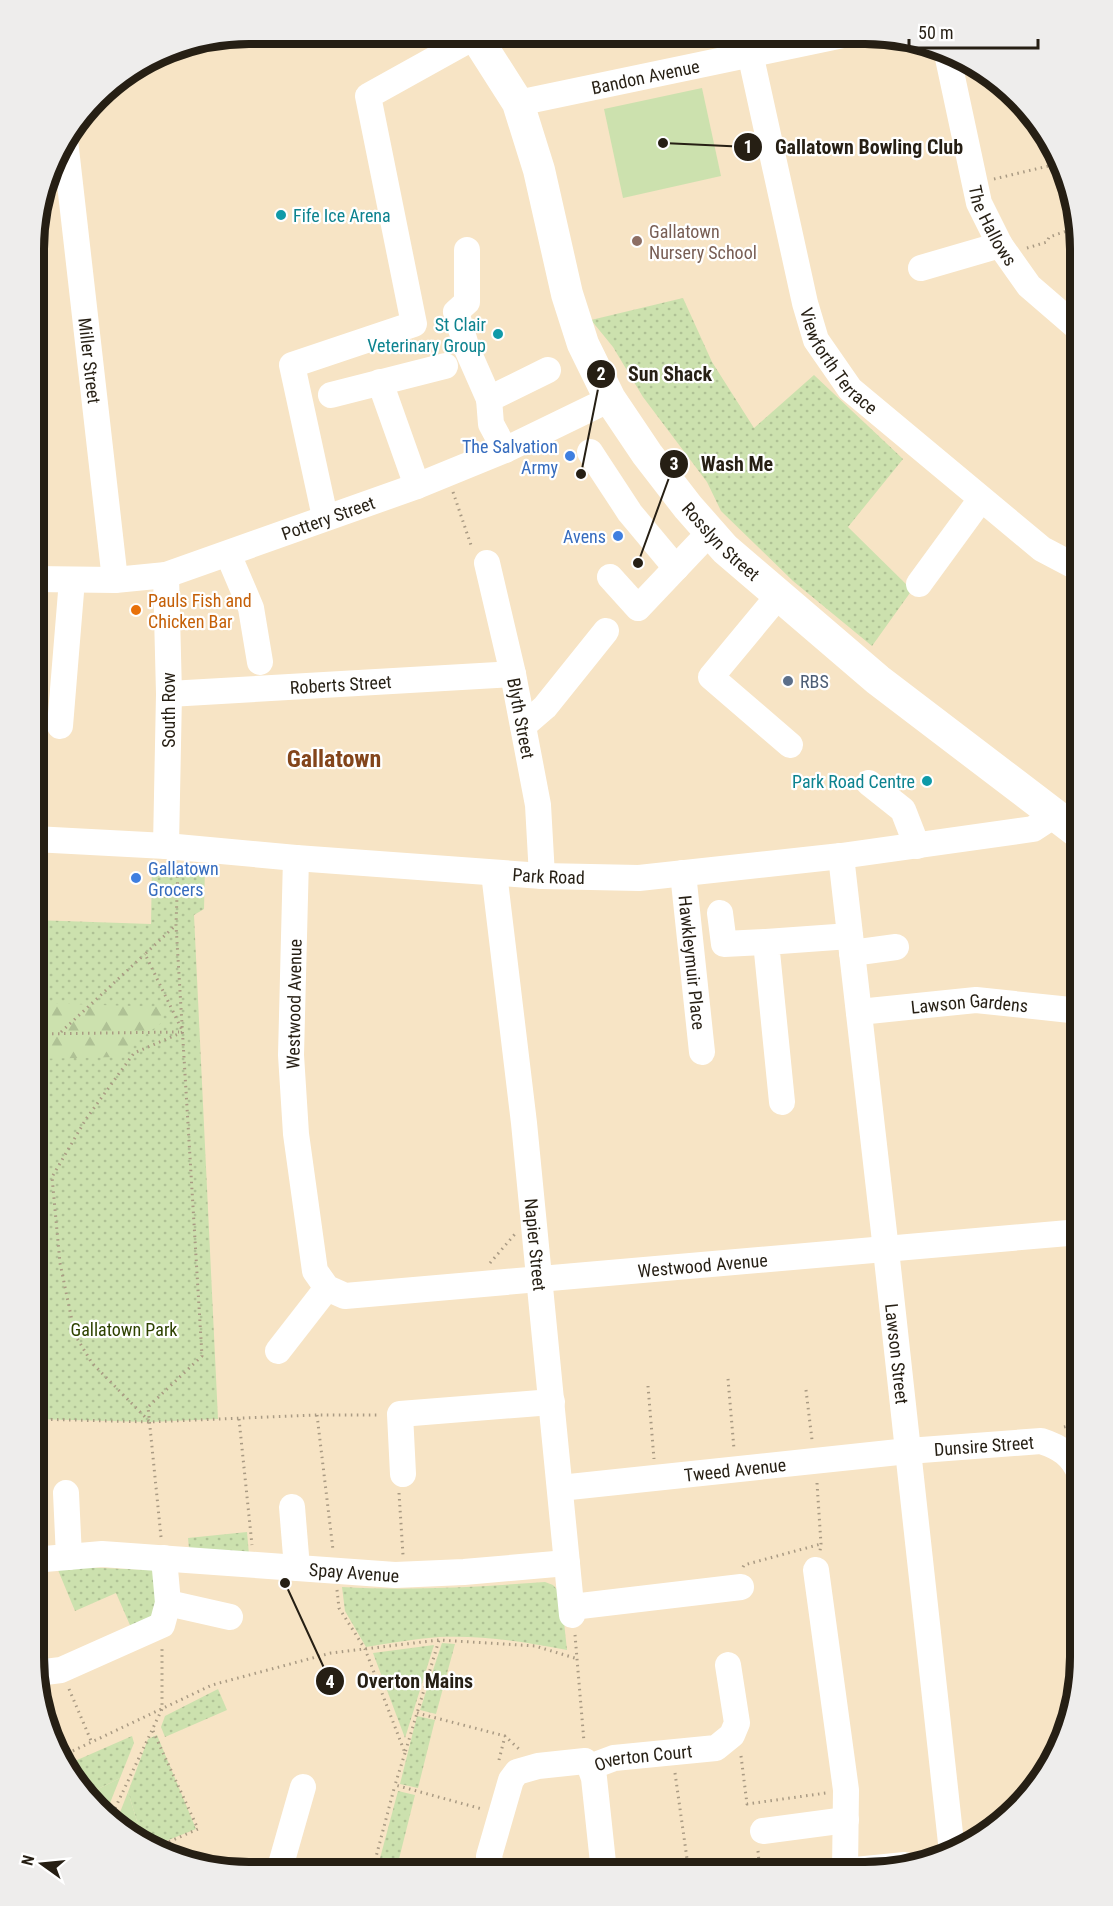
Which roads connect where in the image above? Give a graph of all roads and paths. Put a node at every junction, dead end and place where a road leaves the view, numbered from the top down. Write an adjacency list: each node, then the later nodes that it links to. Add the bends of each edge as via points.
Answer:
1 (459, 44): 26 (street, via 368,96 414,324 292,365)
2 (481, 44): 6 (main road, Rosslyn Street)
3 (796, 44): 4 (street, Bandon Avenue)
4 (750, 53): 6 (street, Bandon Avenue); 25 (street, Viewforth Terrace, via 816,340 850,389)
5 (955, 65): 9 (street, The Hallows)
6 (518, 103): 20 (main road, Rosslyn Street, via 539,170 567,294 583,344)
7 (67, 155): 36 (street, Miller Street)
8 (1052, 165): 9 (path)
9 (975, 184): 11 (street, The Hallows, via 979,203)
10 (1068, 231): 11 (path, via 1049,237 1047,242)
11 (1004, 249): 13 (street); 14 (street, The Hallows, via 1029,286)
12 (467, 250): 19 (street, via 467,302 456,312 466,350)
13 (921, 268)
14 (1070, 321)
15 (445, 366): 17 (street)
16 (548, 370): 19 (street)
17 (380, 382): 18 (street); 24 (street)
18 (331, 395)
19 (489, 399): 21 (street, via 491,424)
20 (610, 399): 21 (street, Pottery Street); 27 (main road, Rosslyn Street)
21 (505, 450): 23 (street, Pottery Street)
22 (590, 452): 31 (street, via 630,513)
23 (447, 473): 24 (street, Pottery Street); 29 (path, via 475,558)
24 (417, 486): 26 (street, Pottery Street)
25 (981, 499): 30 (street, Viewforth Terrace, via 1042,549); 37 (street)
26 (325, 518): 28 (street, Pottery Street)
27 (710, 532): 31 (street); 38 (main road, Rosslyn Street)
28 (228, 554): 32 (street, Pottery Street); 40 (street, via 251,608)
29 (487, 563): 41 (street, Blyth Street)
30 (1070, 564)
31 (676, 568): 33 (street, via 638,608)
32 (166, 575): 36 (street, Pottery Street); 42 (street, South Row)
33 (610, 577)
34 (44, 579): 35 (street, Pottery Street)
35 (72, 580): 36 (street, Pottery Street); 43 (street)
36 (115, 580)
37 (919, 584)
38 (779, 595): 45 (street, via 711,677); 47 (main road, Rosslyn Street, via 878,680)
39 (606, 631): 44 (street, via 545,707)
40 (260, 662)
41 (513, 674): 42 (street, Roberts Street); 44 (street, Blyth Street)
42 (169, 694): 50 (street, South Row)
43 (60, 726)
44 (523, 726): 56 (street, Blyth Street, via 538,805)
45 (790, 745)
46 (869, 783): 51 (street, via 903,810)
47 (1056, 814): 48 (main road, Rosslyn Street); 51 (street, Park Road, via 1033,829)
48 (1070, 825)
49 (44, 840): 50 (street, Park Road)
50 (172, 846): 53 (street, Park Road); 58 (path)
51 (917, 846): 52 (street, Park Road)
52 (841, 856): 55 (street, Park Road); 60 (street, Lawson Street)
53 (296, 858): 54 (street, Park Road); 75 (street, Westwood Avenue, via 291,1055 296,1134 315,1271)
54 (494, 873): 56 (street, Park Road); 70 (street, Napier Street)
55 (683, 873): 56 (street, Park Road, via 639,878); 68 (street, Hawkleymuir Place)
56 (542, 876)
57 (720, 913): 59 (street, via 724,944)
58 (176, 925): 62 (path); 65 (path)
59 (766, 942): 60 (street); 69 (street)
60 (851, 945): 61 (street); 64 (street, Lawson Street)
61 (897, 947)
62 (145, 954): 65 (path); 66 (path)
63 (1069, 1010): 64 (street, Lawson Gardens, via 976,1000)
64 (859, 1012): 72 (street, Lawson Street)
65 (183, 1032): 66 (path); 85 (path, via 202,1356 148,1407); 85 (path, via 134,1053 86,1119 52,1177 60,1263 75,1335 92,1363)
66 (60, 1033): 67 (path)
67 (44, 1034)
68 (702, 1052)
69 (782, 1102)
70 (533, 1212): 73 (street, Napier Street); 74 (path)
71 (1069, 1233): 72 (street, Westwood Avenue)
72 (886, 1250): 73 (street, Westwood Avenue); 86 (street, Lawson Street)
73 (540, 1279): 74 (street, Westwood Avenue); 80 (street, Napier Street)
74 (471, 1285): 75 (street, Westwood Avenue, via 345,1296)
75 (327, 1288): 76 (street)
76 (278, 1351)
77 (728, 1379): 89 (path)
78 (648, 1386): 91 (path)
79 (806, 1390): 88 (path)
80 (552, 1402): 81 (street); 92 (street, Napier Street)
81 (400, 1414): 82 (path); 90 (street)
82 (317, 1415): 84 (path); 102 (path)
83 (44, 1419): 85 (path)
84 (239, 1419): 85 (path); 100 (path)
85 (150, 1422): 97 (path)
86 (908, 1451): 87 (street, Dunsire Street, via 1041,1441 1059,1446); 88 (street, Tweed Avenue); 131 (street, Lawson Street)
87 (1069, 1458)
88 (815, 1461): 89 (street, Tweed Avenue); 95 (path)
89 (736, 1470): 91 (street, Tweed Avenue)
90 (403, 1474): 104 (path, via 399,1494)
91 (656, 1478): 92 (street, Tweed Avenue)
92 (560, 1488): 99 (street, Napier Street)
93 (66, 1493): 96 (street)
94 (292, 1507): 101 (street)
95 (821, 1544): 103 (path); 105 (path, via 744,1565)
96 (69, 1557): 97 (street, Spay Avenue, via 102,1554); 98 (street, Spay Avenue)
97 (164, 1558): 100 (street, Spay Avenue); 107 (street)
98 (44, 1559)
99 (567, 1563): 104 (street, Spay Avenue); 106 (street, Napier Street)
100 (254, 1565): 101 (street, Spay Avenue)
101 (297, 1568): 102 (street, Spay Avenue)
102 (335, 1570): 104 (street, Spay Avenue); 110 (path, via 339,1608)
103 (816, 1570): 126 (street)
104 (404, 1575)
105 (741, 1587): 106 (street)
106 (572, 1611): 111 (path)
107 (165, 1614): 108 (street); 113 (street); 114 (path)
108 (230, 1617)
109 (439, 1640): 110 (path); 111 (path, via 535,1646); 115 (path)
110 (365, 1649): 114 (path, via 331,1653 212,1685); 120 (path)
111 (578, 1659): 122 (path)
112 (728, 1665): 117 (street, via 737,1723)
113 (49, 1672): 118 (path)
114 (162, 1709): 116 (path); 118 (path)
115 (417, 1713): 120 (path); 123 (path, via 505,1736)
116 (152, 1729): 127 (path); 132 (path, via 198,1829)
117 (732, 1735): 119 (street, Overton Court, via 716,1748); 126 (path, via 741,1755 747,1804)
118 (92, 1743): 121 (path)
119 (672, 1752): 122 (street, Overton Court); 137 (path)
120 (405, 1753): 124 (path)
121 (68, 1754)
122 (588, 1764): 123 (street, Overton Court); 136 (street, via 594,1778)
123 (538, 1766): 128 (street, Overton Court, via 517,1772)
124 (395, 1785): 128 (path); 134 (path)
125 (303, 1787): 133 (street)
126 (846, 1791): 129 (street)
127 (114, 1811)
128 (501, 1814): 135 (street, Overton Court)
129 (846, 1820): 130 (street); 138 (street)
130 (763, 1831)
131 (951, 1843)
132 (164, 1844)
133 (282, 1862)
134 (375, 1862)
135 (490, 1862)
136 (603, 1862)
137 (688, 1862)
138 (845, 1862)

